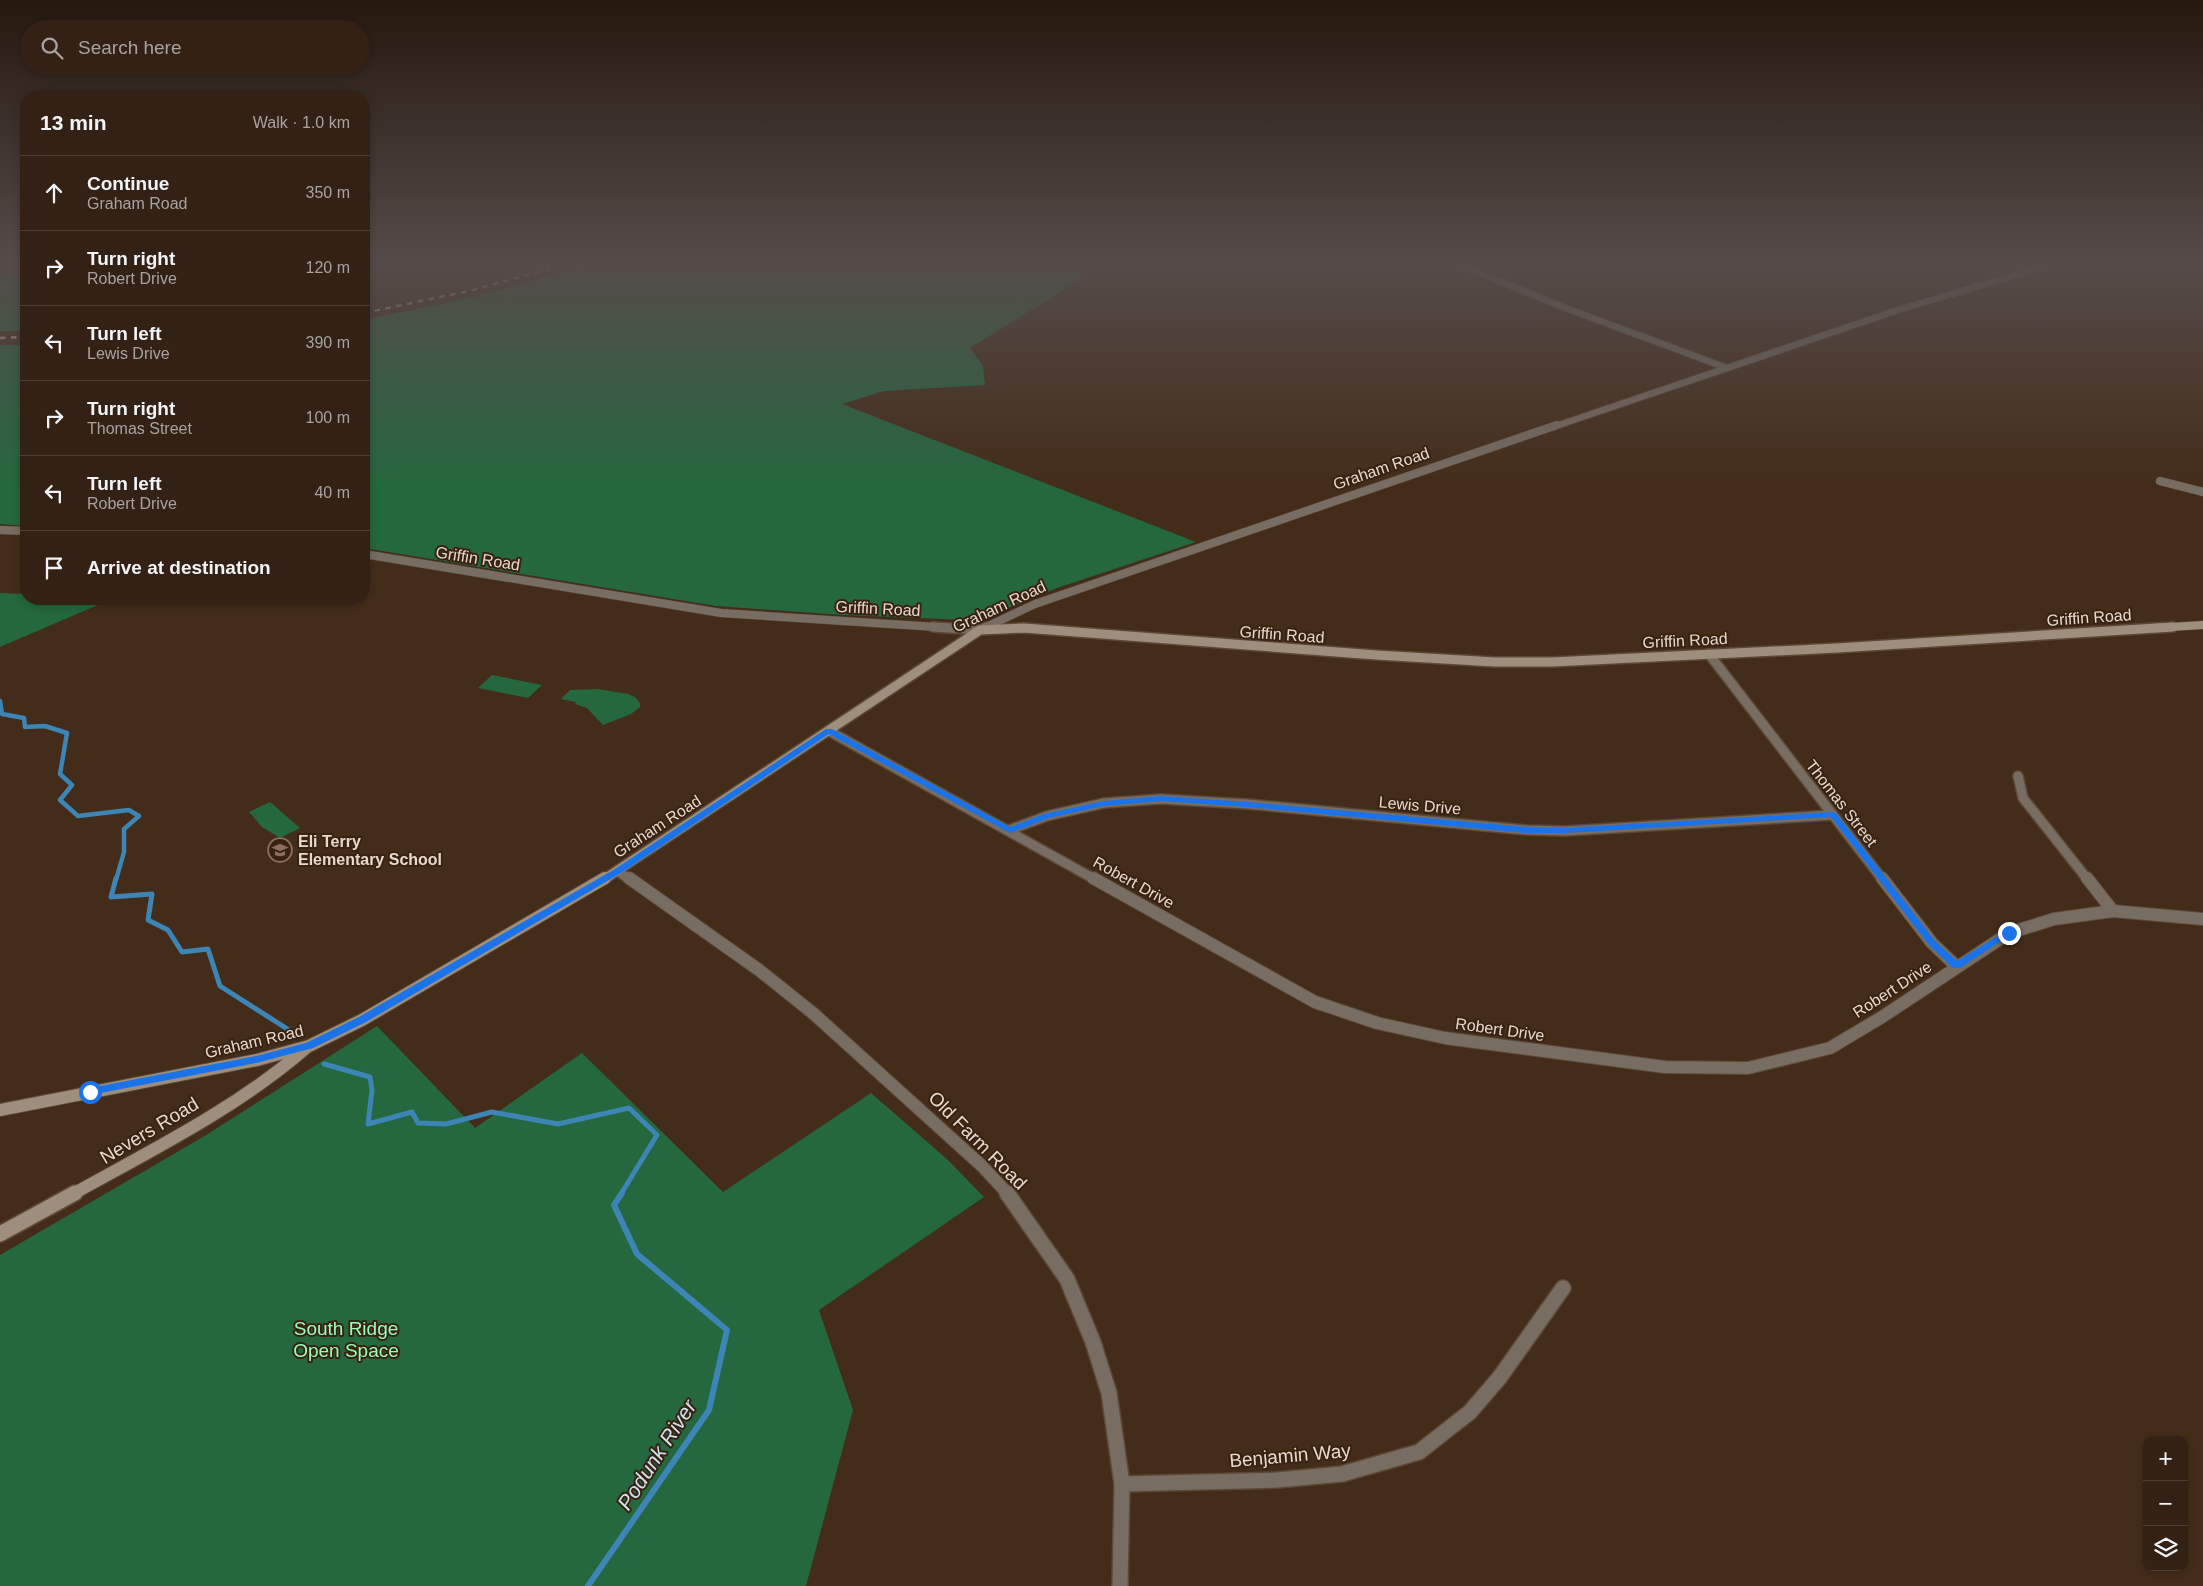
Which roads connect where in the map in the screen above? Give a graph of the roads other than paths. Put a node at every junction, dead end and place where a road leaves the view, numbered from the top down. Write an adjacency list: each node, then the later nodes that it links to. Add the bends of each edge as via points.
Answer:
1 (1650, 339): 3 (street)
2 (1812, 339): 3 (street, Graham Road)
3 (1727, 368): 10 (street, Graham Road, via 1044,601)
4 (2160, 481): 5 (street)
5 (2203, 492)
6 (0, 530): 7 (street)
7 (20, 531)
8 (370, 555): 10 (street, Griffin Road, via 721,613)
9 (2203, 625): 11 (street, Griffin Road)
10 (980, 630): 11 (street, Griffin Road, via 1024,628 1252,647 1495,662); 12 (street, Graham Road)
11 (1709, 654): 14 (street, Thomas Street)
12 (829, 731): 15 (street, Robert Drive); 16 (street, Graham Road)
13 (2018, 776): 17 (street, via 2023,798)
14 (1833, 815): 15 (street, Lewis Drive, via 1565,831 1161,799 1104,803 1046,816); 19 (street, Thomas Street, via 1932,943)
15 (1010, 830): 19 (street, Robert Drive, via 1315,1002 1377,1023 1454,1039 1665,1067 1748,1068 1830,1048)
16 (618, 871): 20 (street, Graham Road, via 362,1020); 24 (street, Old Farm Road, via 759,970 814,1014 1000,1183 1052,1255 1075,1297 1109,1393)
17 (2113, 911): 18 (street, Robert Drive); 19 (street, Robert Drive, via 2054,919 2009,933)
18 (2203, 919)
19 (1956, 966)
20 (309, 1046): 21 (street, Graham Road, via 256,1060); 22 (street, Nevers Road, via 283,1068 180,1135)
21 (0, 1110)
22 (0, 1234)
23 (1563, 1288): 24 (street, Benjamin Way, via 1500,1377 1470,1412 1419,1452 1342,1474 1277,1480)
24 (1122, 1484): 25 (street, Old Farm Road)
25 (1120, 1586)

